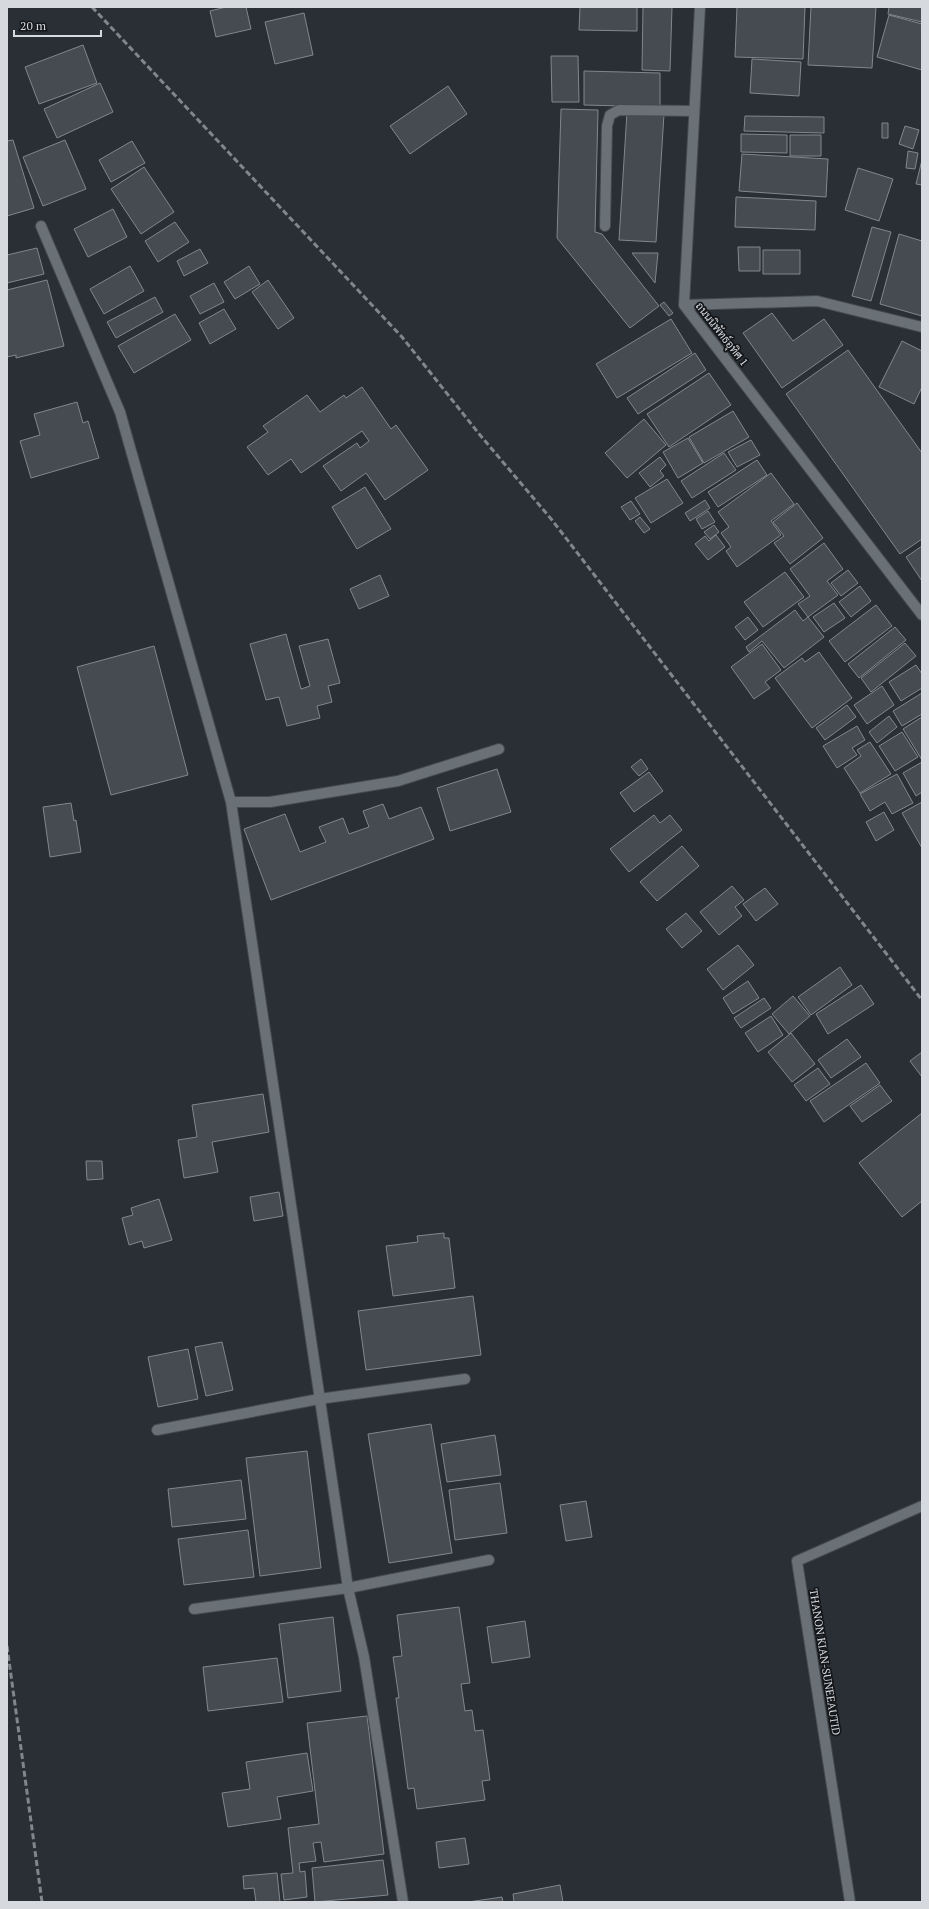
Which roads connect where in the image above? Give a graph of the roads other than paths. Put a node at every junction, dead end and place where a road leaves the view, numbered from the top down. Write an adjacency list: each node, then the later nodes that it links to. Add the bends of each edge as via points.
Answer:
1 (700, 7): 2 (street, ถนนนิพัทธ์อุทิศ 1)
2 (693, 111): 4 (street, via 619,110 610,115 607,126); 5 (street, ถนนนิพัทธ์อุทิศ 1)
3 (41, 226): 9 (street, via 120,412)
4 (606, 226)
5 (684, 305): 6 (street, via 817,302); 7 (street, ถนนนิพัทธ์อุทิศ 1)
6 (922, 327)
7 (922, 615)
8 (499, 749): 9 (street, via 398,782 270,802)
9 (231, 802): 11 (street)
10 (465, 1379): 11 (street)
11 (319, 1399): 12 (street); 15 (street)
12 (157, 1430)
13 (922, 1506): 18 (street, THANON KIAN-SUNEEAUTID, via 797,1561)
14 (489, 1560): 15 (street)
15 (348, 1588): 16 (street); 17 (street, via 364,1657)
16 (194, 1609)
17 (403, 1902)
18 (850, 1902)

